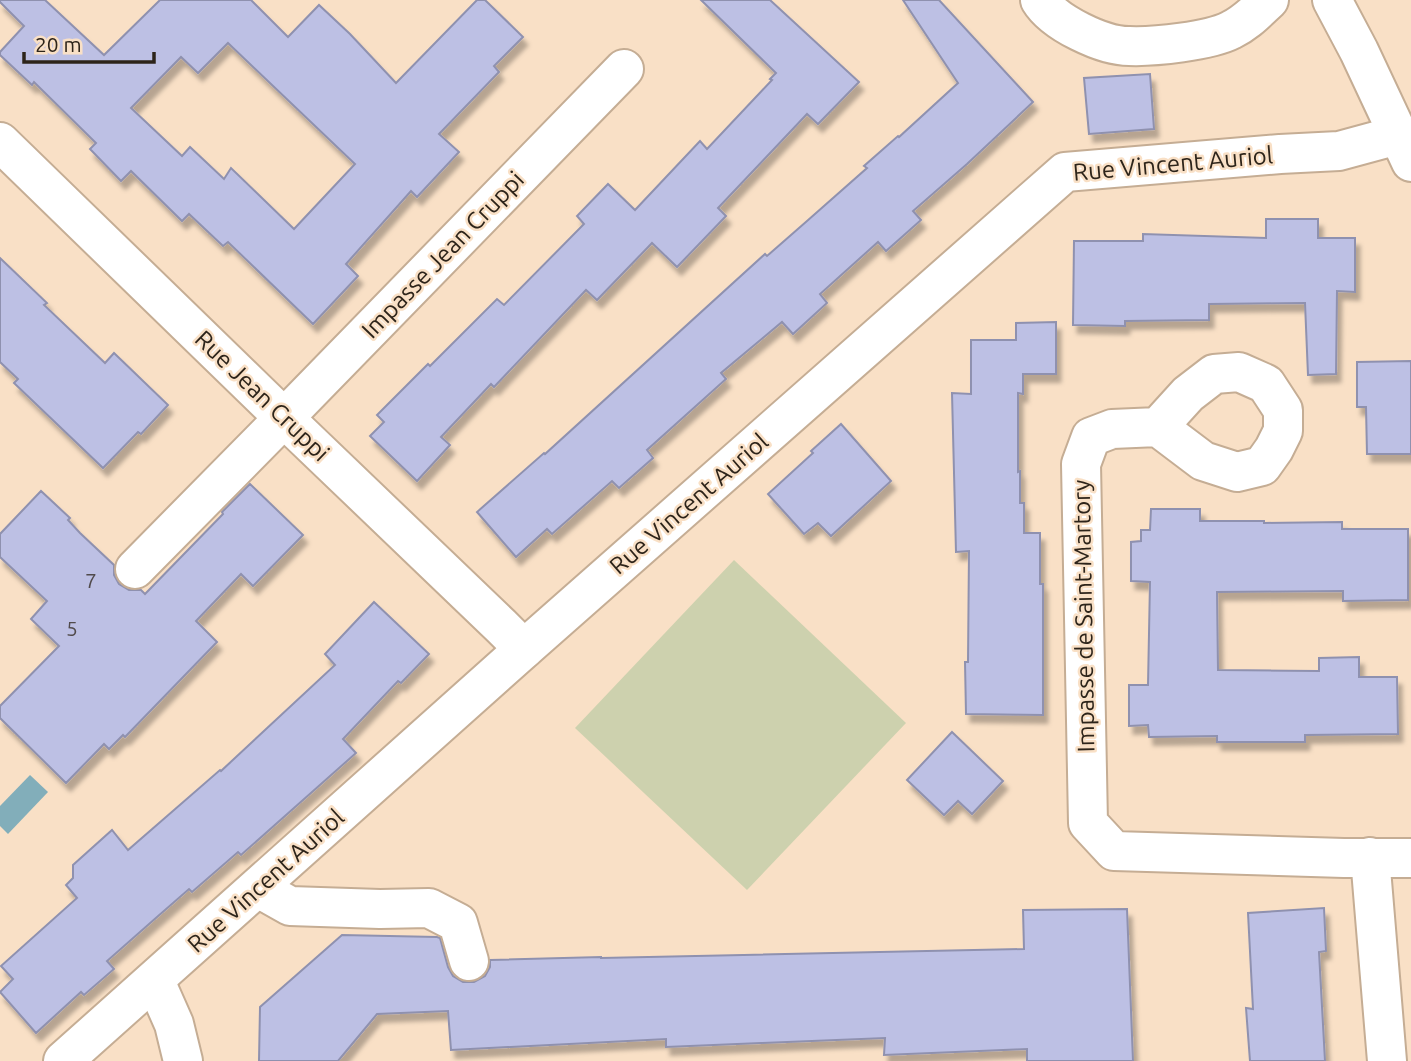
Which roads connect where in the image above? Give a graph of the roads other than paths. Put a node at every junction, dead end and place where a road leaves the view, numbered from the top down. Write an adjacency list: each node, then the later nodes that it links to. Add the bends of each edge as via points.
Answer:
1 (1040, 0): 2 (street, via 1089,37 1128,47 1223,34)
2 (1269, 0)
3 (1332, 0): 6 (street)
4 (624, 69): 8 (street, Impasse Jean Cruppi)
5 (0, 142): 8 (street, Rue Jean Cruppi)
6 (1405, 148): 10 (street, Rue Vincent Auriol, via 1065,172)
7 (1158, 427): 11 (street, Impasse de Saint-Martory, via 1112,429 1091,437 1081,464 1088,823 1114,851)
8 (273, 429): 9 (street, Impasse Jean Cruppi); 10 (street, Rue Jean Cruppi)
9 (135, 569)
10 (524, 649): 13 (street, Rue Vincent Auriol)
11 (1370, 857): 12 (street); 18 (street)
12 (1411, 858)
13 (258, 888): 14 (street, via 290,906 429,908 458,923); 15 (street, Rue Vincent Auriol)
14 (469, 961)
15 (155, 981): 16 (street, Rue Vincent Auriol); 17 (street, via 174,1024)
16 (63, 1061)
17 (183, 1061)
18 (1387, 1061)

